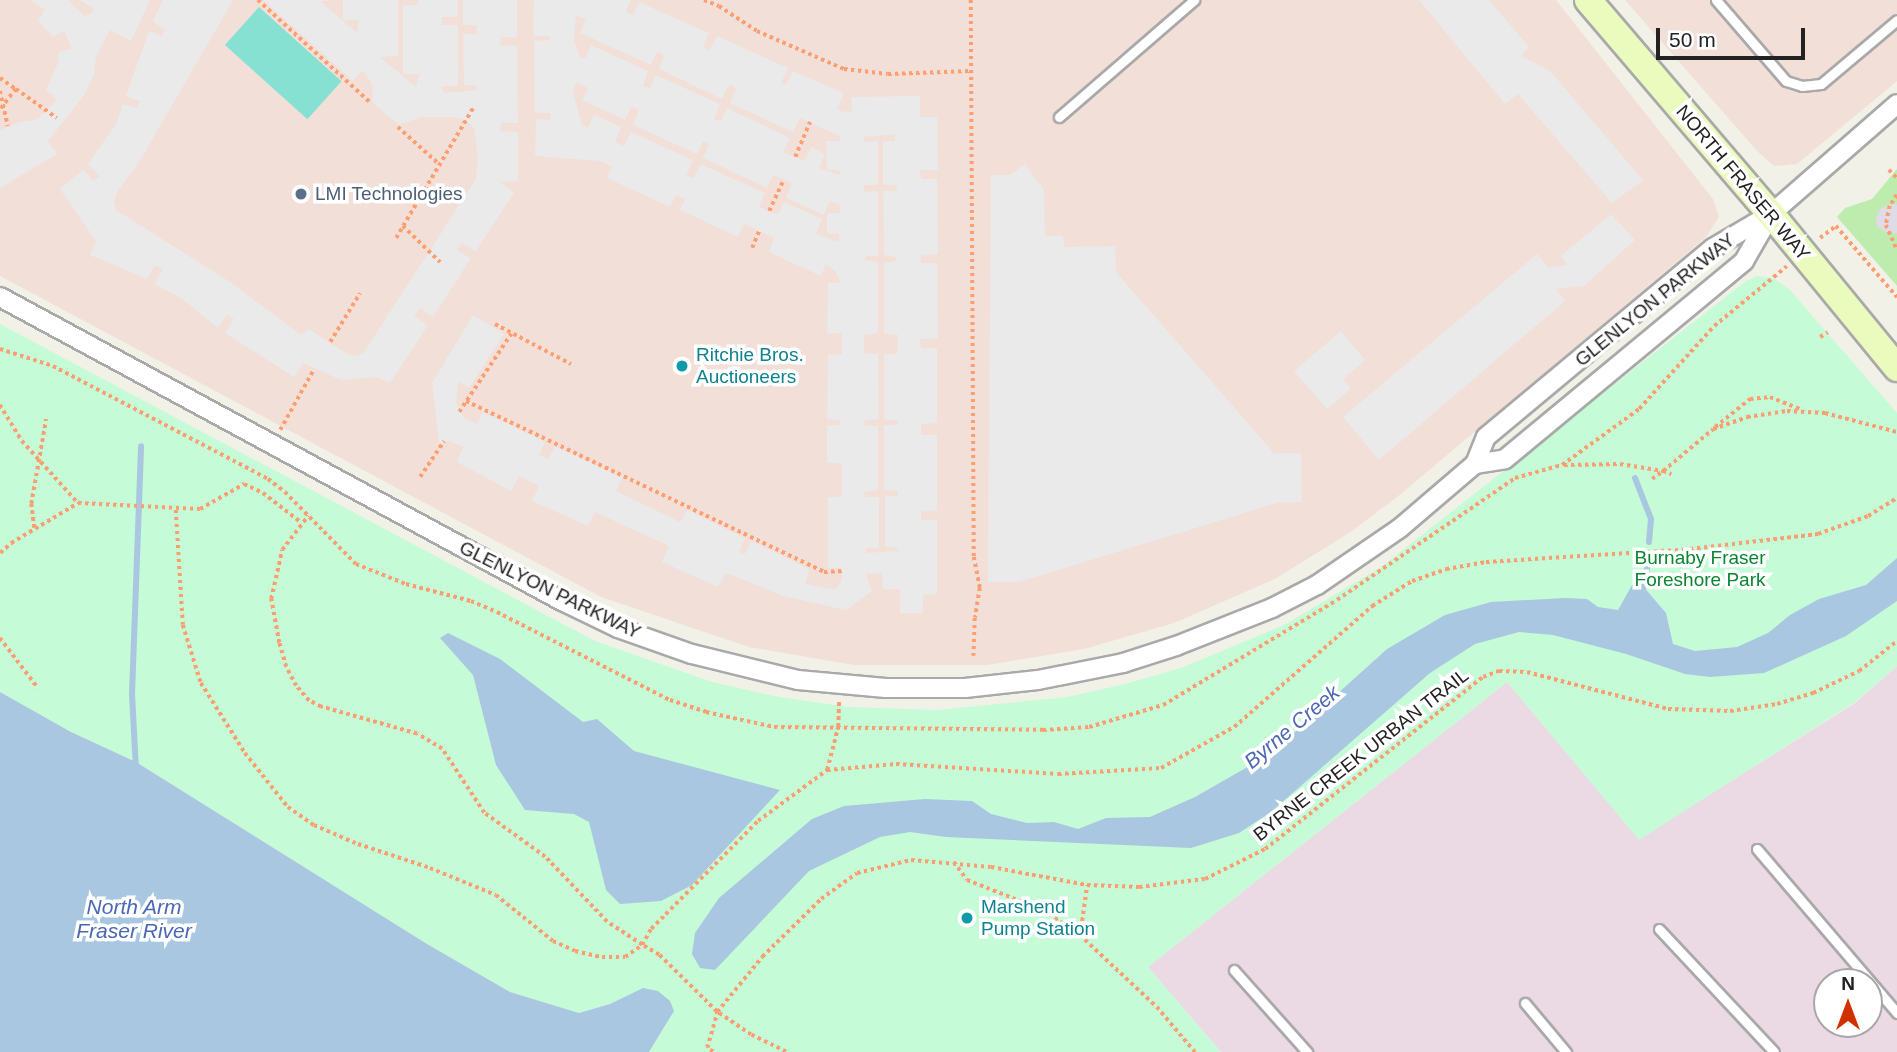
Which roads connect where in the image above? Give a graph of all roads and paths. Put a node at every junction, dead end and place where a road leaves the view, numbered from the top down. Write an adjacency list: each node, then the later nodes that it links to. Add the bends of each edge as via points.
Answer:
1 (257, 0): 12 (path)
2 (704, 0): 8 (path, via 757,31 844,69 888,74)
3 (971, 0): 8 (path)
4 (1194, 0): 16 (lane)
5 (1588, 0): 28 (street, NORTH FRASER WAY)
6 (1716, 0): 7 (lane, via 1786,81 1802,86 1821,84)
7 (1897, 20)
8 (970, 71): 74 (path, via 974,557 980,589)
9 (0, 78): 10 (path)
10 (16, 89): 14 (path); 17 (path)
11 (0, 91): 14 (path)
12 (372, 104)
13 (1897, 104): 28 (street)
14 (2, 107): 19 (path)
15 (473, 108): 22 (path)
16 (1059, 117)
17 (57, 118)
18 (810, 122): 21 (path)
19 (8, 126)
20 (398, 127): 22 (path)
21 (794, 157)
22 (439, 164): 29 (path)
23 (1889, 170): 24 (path)
24 (1897, 178)
25 (784, 179): 27 (path)
26 (1897, 195): 34 (path, via 1886,225)
27 (769, 211)
28 (1771, 214): 46 (street, NORTH FRASER WAY); 58 (street, GLENLYON PARKWAY, via 1713,248 1486,437); 58 (street, GLENLYON PARKWAY, via 1744,261 1505,459)
29 (403, 226): 32 (path); 35 (path)
30 (759, 231): 33 (path)
31 (1824, 235): 38 (path, via 1836,226)
32 (396, 238)
33 (752, 248)
34 (1897, 250)
35 (440, 261)
36 (360, 293): 43 (path)
37 (0, 297): 56 (street, GLENLYON PARKWAY)
38 (1897, 297)
39 (495, 324): 41 (path)
40 (1828, 332): 42 (path)
41 (511, 334): 45 (path); 48 (path)
42 (1820, 337)
43 (330, 342)
44 (0, 349): 67 (path, via 53,366 253,470 285,492)
45 (571, 364)
46 (1897, 368)
47 (314, 369): 56 (path)
48 (466, 401): 51 (path); 71 (path, via 824,572)
49 (0, 405): 57 (path)
50 (1802, 410): 53 (path, via 1747,417); 53 (path, via 1760,397 1744,402); 54 (path)
51 (459, 412)
52 (46, 419): 57 (path)
53 (1713, 429): 60 (path)
54 (1897, 432)
55 (444, 441): 62 (path)
56 (272, 444): 75 (street, GLENLYON PARKWAY, via 618,628 752,671)
57 (38, 459): 65 (path); 69 (path, via 31,504)
58 (1475, 464): 75 (street, GLENLYON PARKWAY, via 1400,528 1317,585 1176,646 1123,663 1038,680 924,689)
59 (1562, 465): 60 (path, via 1650,466)
60 (1663, 471): 61 (path); 63 (path)
61 (1671, 474)
62 (420, 477)
63 (1652, 479)
64 (1897, 498): 78 (path, via 1868,516 1818,534 1690,549 1486,562 1412,581 1372,606 1234,727 1161,768 1058,774 896,764)
65 (78, 503): 66 (path); 69 (path)
66 (176, 510): 68 (path, via 200,509 244,484); 84 (path, via 183,625 201,683 245,753 288,807 314,825 358,844 496,895 553,942 575,951 625,957)
67 (308, 516): 68 (path); 77 (path, via 356,564 497,611 670,699 774,727)
68 (302, 523): 84 (path, via 282,550 271,599 282,655 296,686 309,702 417,734 442,749 484,813 545,857 607,922)
69 (34, 528): 70 (path)
70 (0, 553)
71 (842, 571)
72 (0, 638): 76 (path)
73 (1897, 641): 81 (path, BYRNE CREEK URBAN TRAIL, via 1858,671 1813,693 1730,711 1668,709 1527,672 1499,671 1483,677 1295,828 1231,869 1177,885)
74 (974, 656)
75 (840, 684): 77 (path)
76 (38, 688)
77 (838, 727): 78 (path)
78 (827, 770): 84 (path, via 758,821 651,929)
79 (1757, 849): 88 (lane)
80 (954, 862): 81 (path, BYRNE CREEK URBAN TRAIL); 83 (path, via 967,880 1043,910); 87 (path, BYRNE CREEK URBAN TRAIL, via 911,860 857,873 821,899 762,957)
81 (1087, 885): 83 (path)
82 (1658, 929): 94 (lane)
83 (1080, 935): 91 (path, via 1157,1007)
84 (642, 945): 87 (path, via 659,955)
85 (1234, 970): 92 (lane)
86 (1525, 1003): 93 (lane)
87 (718, 1012): 89 (path, via 707,1048); 90 (path)
88 (1897, 1013)
89 (713, 1052)
90 (786, 1052)
91 (1195, 1052)
92 (1307, 1052)
93 (1566, 1052)
94 (1774, 1052)

